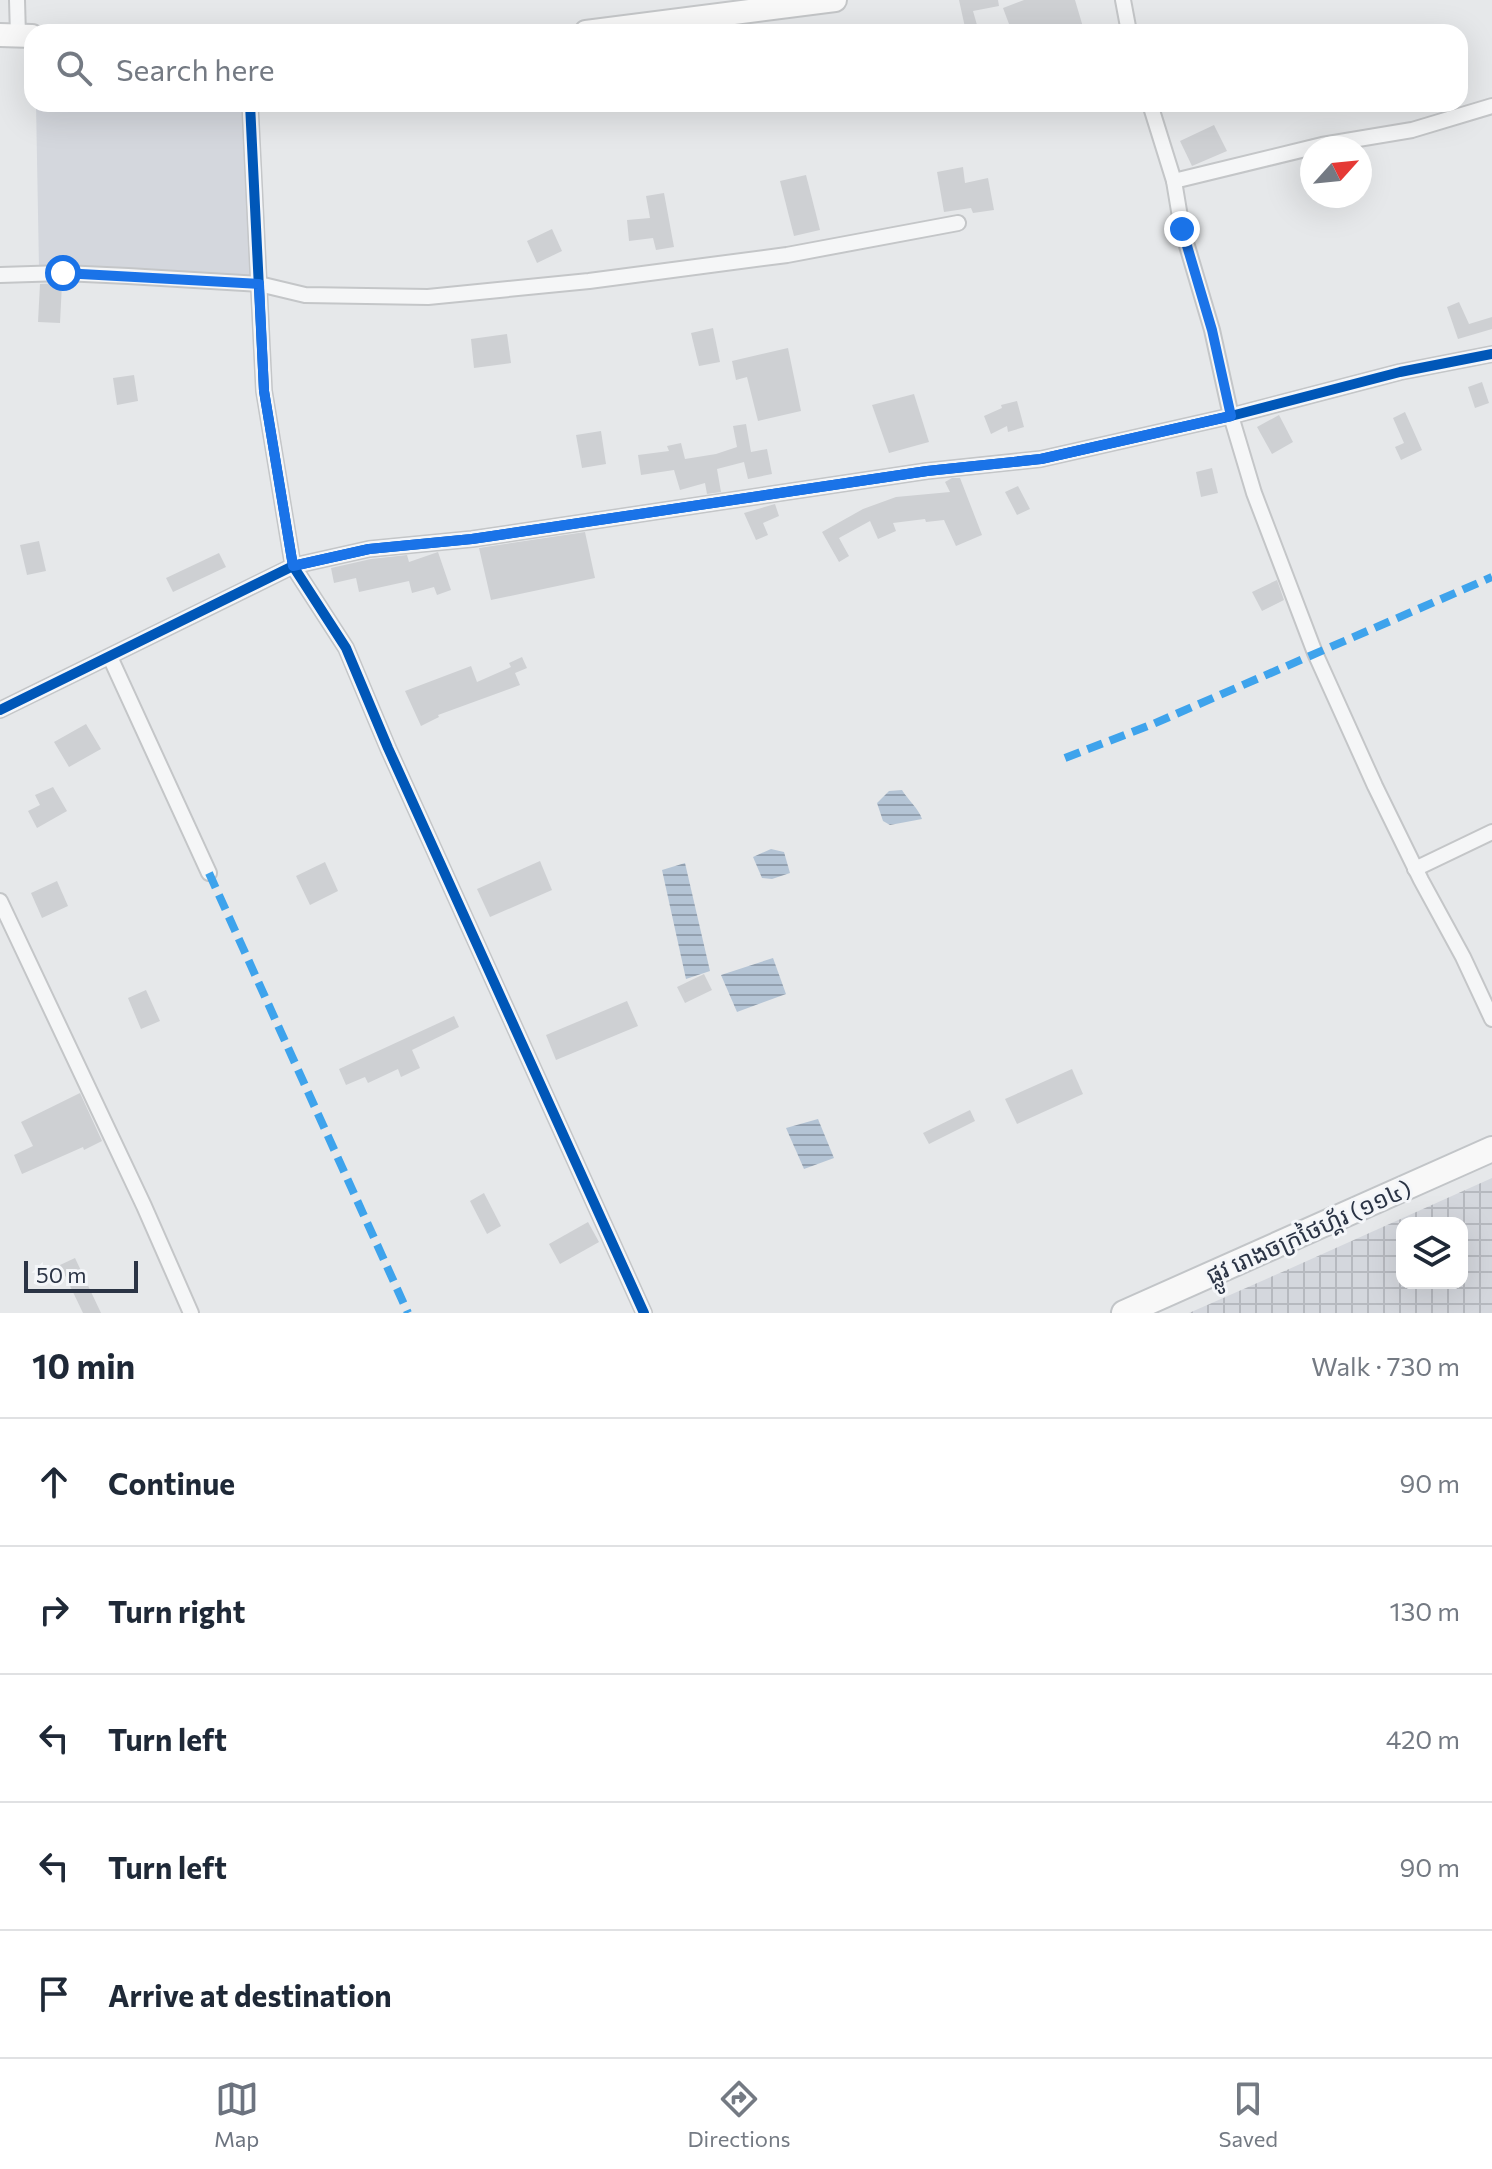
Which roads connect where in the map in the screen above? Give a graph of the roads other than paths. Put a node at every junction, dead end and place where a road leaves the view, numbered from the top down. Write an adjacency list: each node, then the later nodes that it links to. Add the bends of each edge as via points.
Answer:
1 (17, 0): 6 (street)
2 (835, 0): 4 (street)
3 (1123, 0): 5 (street)
4 (648, 24)
5 (1128, 24)
6 (17, 36)
7 (1492, 106): 10 (street, via 1412,130 1322,145)
8 (250, 112): 13 (street)
9 (1152, 112): 10 (street)
10 (1174, 181): 15 (street)
11 (958, 223): 13 (street, via 787,255 428,297 305,295)
12 (0, 275): 13 (street, via 63,273)
13 (259, 284): 16 (street, via 264,391)
14 (1492, 354): 15 (street)
15 (1231, 416): 16 (street, via 1041,459 369,549); 20 (street, via 1254,493 1315,653)
16 (293, 566): 17 (street); 26 (street, via 346,648)
17 (110, 657): 18 (street); 21 (street)
18 (0, 710)
19 (1492, 832): 20 (street)
20 (1415, 869): 23 (street)
21 (209, 873)
22 (0, 901): 25 (street)
23 (1492, 1019)
24 (1492, 1149): 27 (main road, ផ្លូវ រោងចក្រថៃហ្គ័រ (១១៤))
25 (191, 1313)
26 (644, 1313)
27 (1124, 1313)

